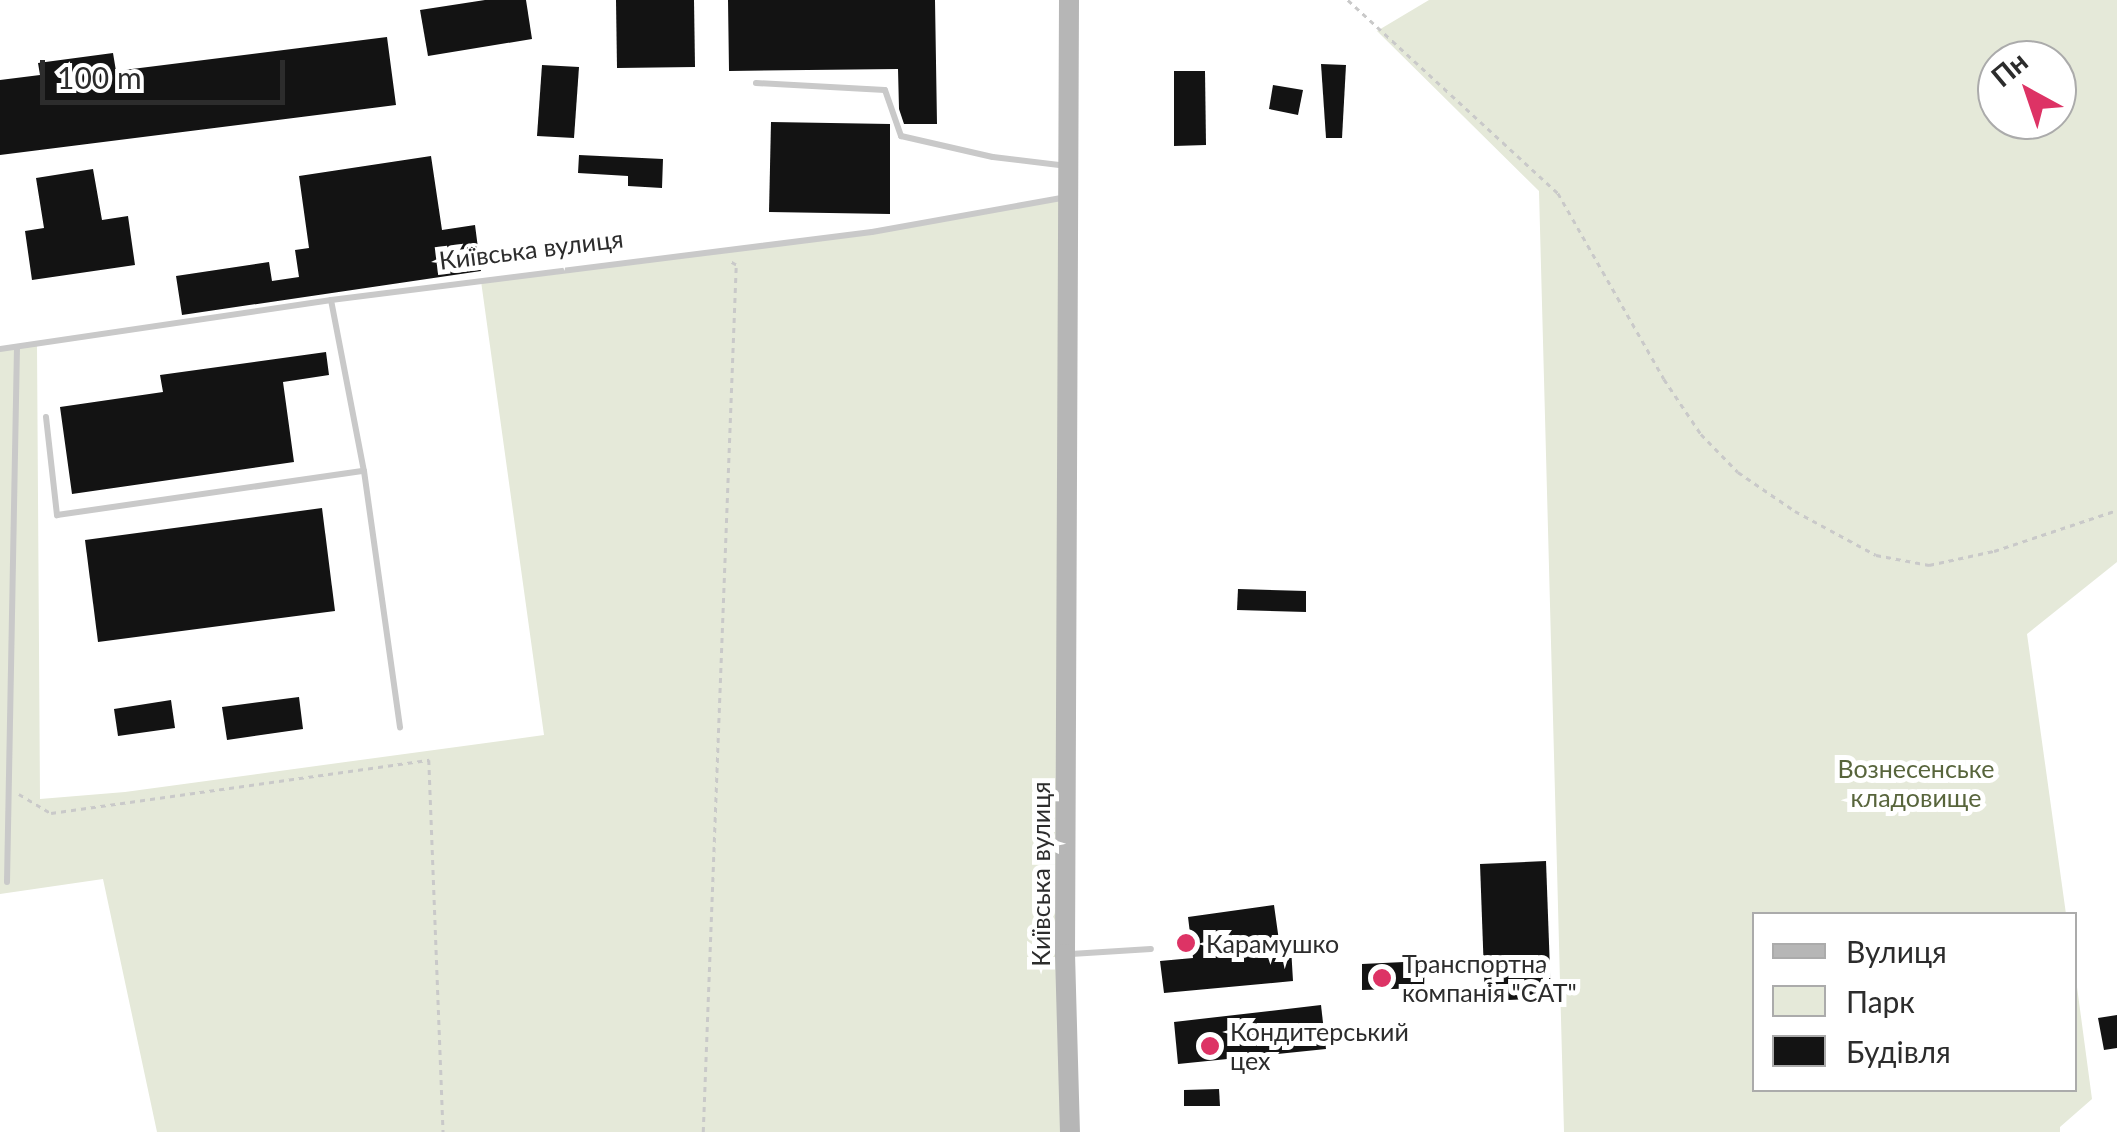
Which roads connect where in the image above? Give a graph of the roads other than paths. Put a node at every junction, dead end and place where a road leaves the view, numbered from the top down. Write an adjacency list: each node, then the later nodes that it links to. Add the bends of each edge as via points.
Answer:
1 (1069, 0): 3 (main road, Київська вулиця)
2 (756, 83): 3 (lane, via 885,90 901,136)
3 (1068, 166): 4 (main road, Київська вулиця)
4 (1068, 196): 5 (lane, Київська вулиця, via 872,232); 13 (main road, Київська вулиця)
5 (331, 300): 6 (lane, Київська вулиця); 9 (lane)
6 (16, 348): 7 (lane, Київська вулиця); 11 (lane)
7 (0, 350)
8 (46, 417): 9 (lane, via 57,515)
9 (364, 470): 10 (lane)
10 (400, 727)
11 (7, 882)
12 (1151, 949): 13 (lane)
13 (1065, 954): 14 (main road, Київська вулиця)
14 (1070, 1132)

